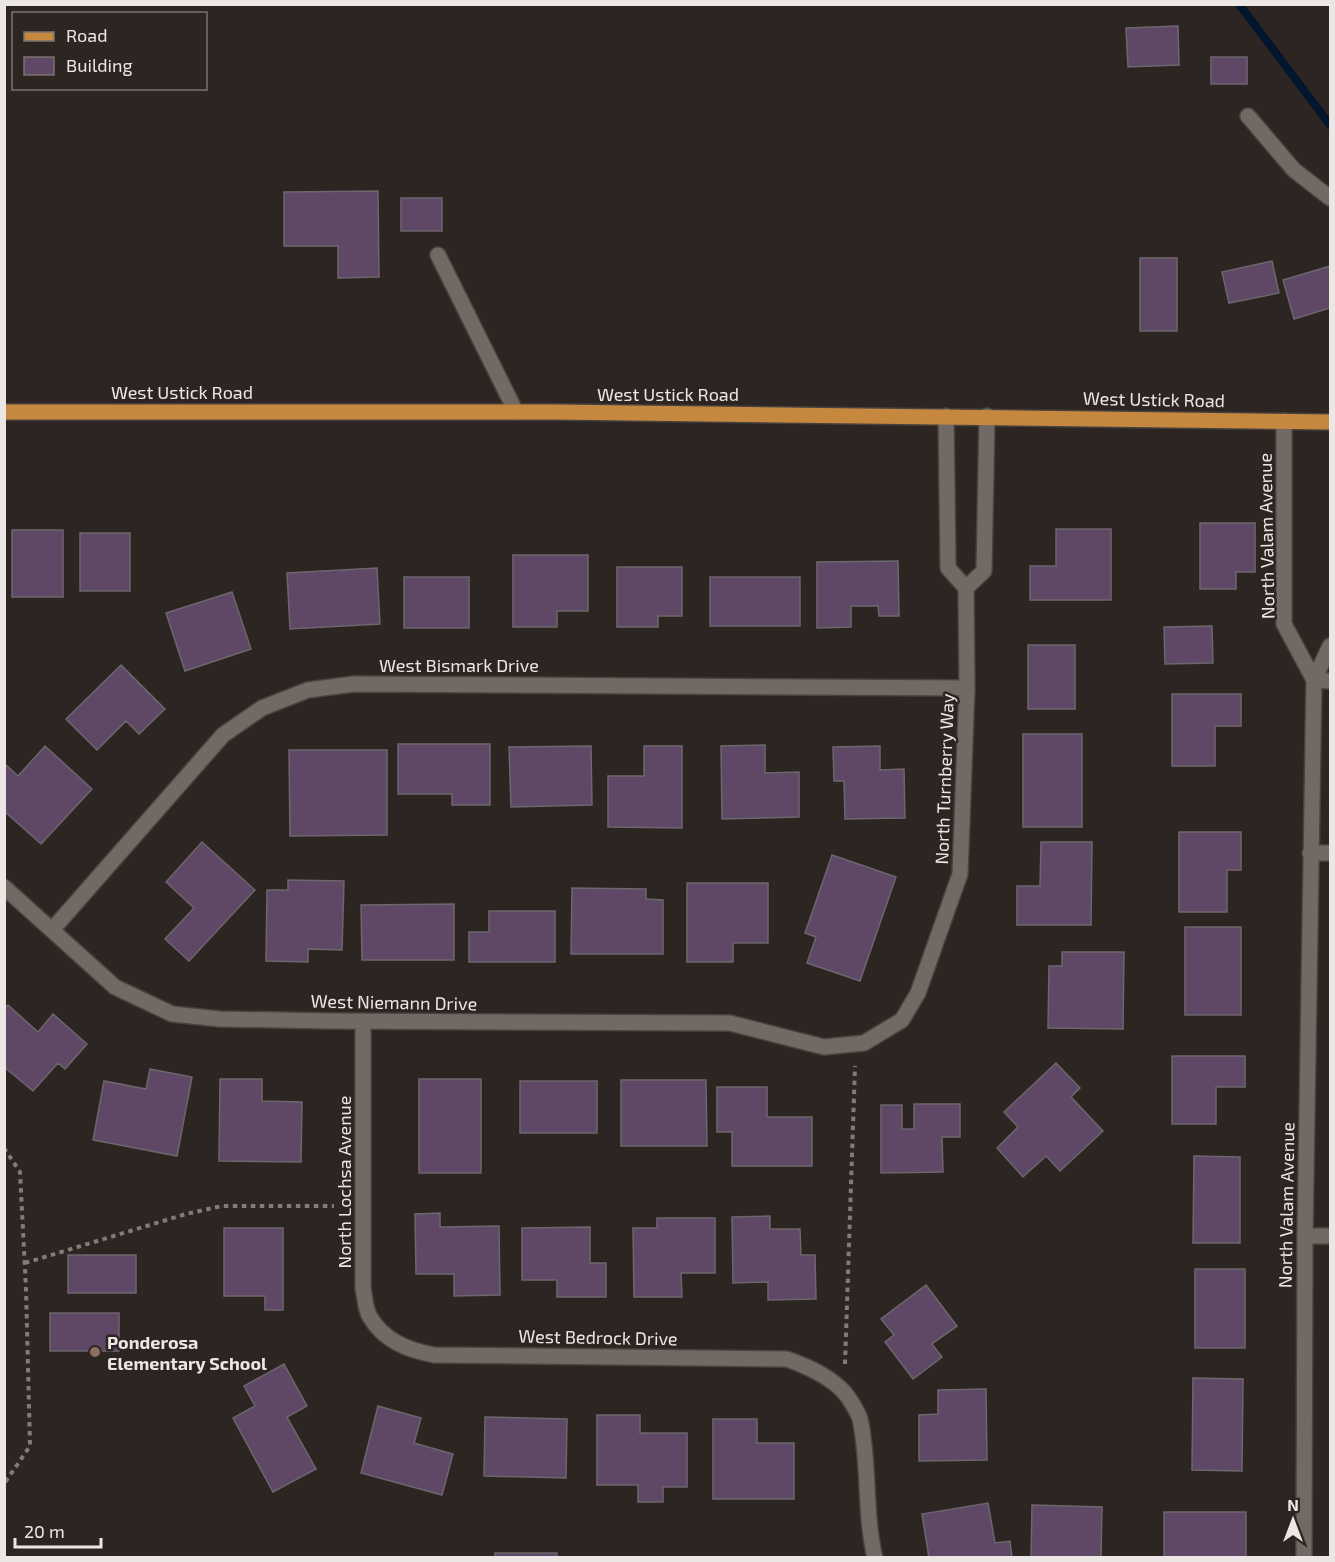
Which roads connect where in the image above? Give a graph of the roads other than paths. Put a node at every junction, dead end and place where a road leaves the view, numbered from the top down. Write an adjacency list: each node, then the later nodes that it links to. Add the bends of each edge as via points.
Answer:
1 (1248, 116): 2 (street, via 1294,170)
2 (1330, 198)
3 (438, 255): 5 (street)
4 (4, 412): 5 (main road, West Ustick Road)
5 (516, 412): 6 (main road, West Ustick Road)
6 (946, 416): 7 (main road, West Ustick Road); 10 (street, via 948,568)
7 (987, 416): 8 (main road, West Ustick Road); 10 (street, via 984,571)
8 (1284, 421): 9 (main road, West Ustick Road); 12 (street, North Valam Avenue, via 1284,624)
9 (1330, 422)
10 (966, 588): 14 (street, North Turnberry Way)
11 (1330, 646): 12 (street, North Valam Avenue)
12 (1314, 680): 13 (street); 15 (street, North Valam Avenue)
13 (1330, 681)
14 (967, 688): 18 (street, West Bismark Drive, via 354,684 308,690 262,708 223,735); 20 (street, North Turnberry Way, via 960,874 918,993 902,1020 864,1043)
15 (1310, 853): 16 (street); 21 (street, North Valam Avenue)
16 (1330, 853)
17 (4, 887): 18 (street, West Niemann Drive)
18 (52, 930): 19 (street, West Niemann Drive, via 115,987 172,1014)
19 (363, 1022): 20 (street, West Niemann Drive, via 730,1023); 23 (street, North Lochsa Avenue, via 363,1288 369,1316)
20 (824, 1047)
21 (1305, 1236): 22 (street); 25 (street, North Valam Avenue)
22 (1330, 1236)
23 (385, 1335): 24 (street, West Bedrock Drive, via 409,1350 434,1355 787,1359 813,1370 841,1389 859,1417)
24 (875, 1557)
25 (1304, 1557)

